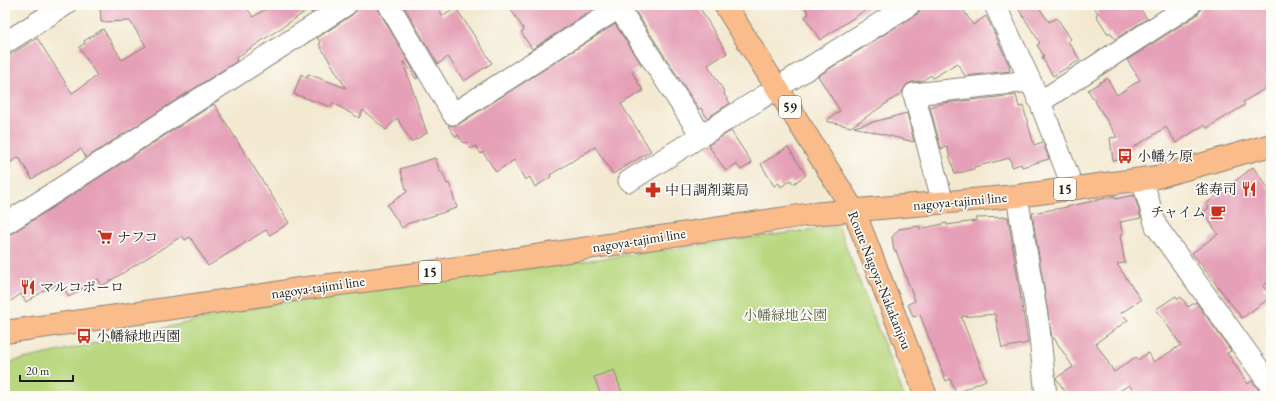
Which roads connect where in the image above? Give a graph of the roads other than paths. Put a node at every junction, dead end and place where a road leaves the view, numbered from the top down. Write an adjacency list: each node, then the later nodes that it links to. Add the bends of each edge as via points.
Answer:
1 (64, 5): 9 (street)
2 (346, 5): 21 (street)
3 (388, 5): 8 (street, via 453,114)
4 (725, 5): 11 (main road, Route Nagoya-Nakakanjou / 59)
5 (909, 5): 11 (street)
6 (995, 5): 10 (street)
7 (1190, 5): 12 (street)
8 (619, 6): 13 (street)
9 (5, 43)
10 (1030, 81): 12 (street); 19 (street, via 914,94)
11 (777, 87): 13 (street); 20 (main road, Route Nagoya-Nakakanjou / 59)
12 (1040, 102): 17 (street)
13 (701, 135): 16 (street)
14 (1271, 145): 15 (main road, nagoya-tajimi line / 15)
15 (1142, 178): 17 (main road, nagoya-tajimi line / 15); 23 (street, via 1156,226)
16 (629, 181)
17 (1073, 188): 18 (main road, nagoya-tajimi line / 15)
18 (1018, 196): 19 (main road, nagoya-tajimi line / 15); 25 (street, via 1039,328)
19 (943, 203): 20 (main road, nagoya-tajimi line / 15)
20 (854, 211): 22 (main road, nagoya-tajimi line / 15, via 812,214 417,274); 24 (main road, Route Nagoya-Nakakanjou / 59)
21 (5, 224)
22 (5, 332)
23 (1271, 386)
24 (926, 396)
25 (1046, 396)

